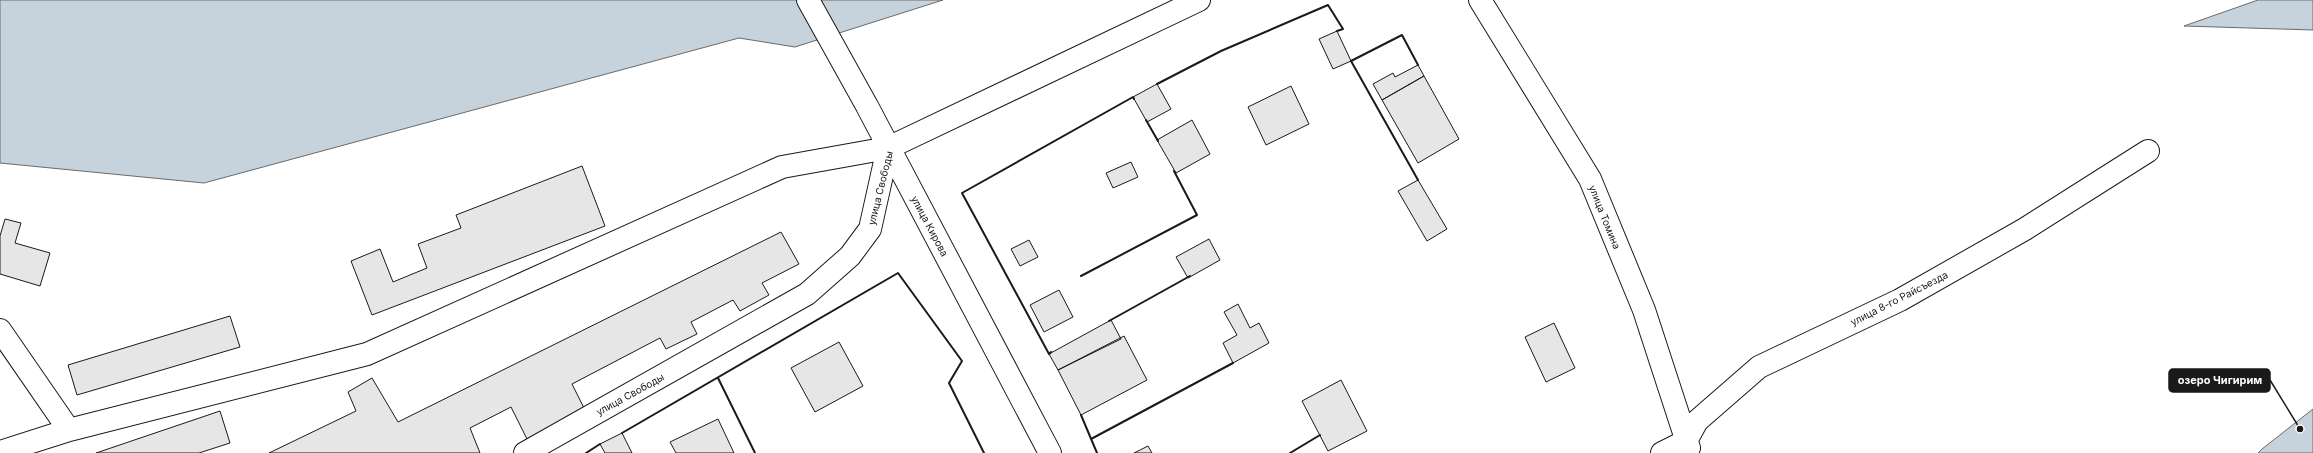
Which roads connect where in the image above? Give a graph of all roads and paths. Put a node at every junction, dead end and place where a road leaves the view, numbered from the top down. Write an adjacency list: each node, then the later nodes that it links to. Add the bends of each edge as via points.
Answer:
1 (808, 0): 4 (street, улица Кирова)
2 (1199, 0): 4 (street, улица Свободы)
3 (1480, 0): 8 (street, улица Томина, via 1590,178 1644,310)
4 (888, 148): 7 (street, via 782,167 367,354); 10 (street, улица Свободы, via 870,229 850,256 807,294); 11 (street, улица Кирова)
5 (2148, 151): 8 (street, улица 8-го Райсъезда, via 2025,229 1900,300 1759,367 1697,421)
6 (0, 330): 7 (street)
7 (70, 430): 9 (street)
8 (1689, 447): 12 (street)
9 (0, 452)
10 (525, 453)
11 (1050, 453)
12 (1662, 453)

